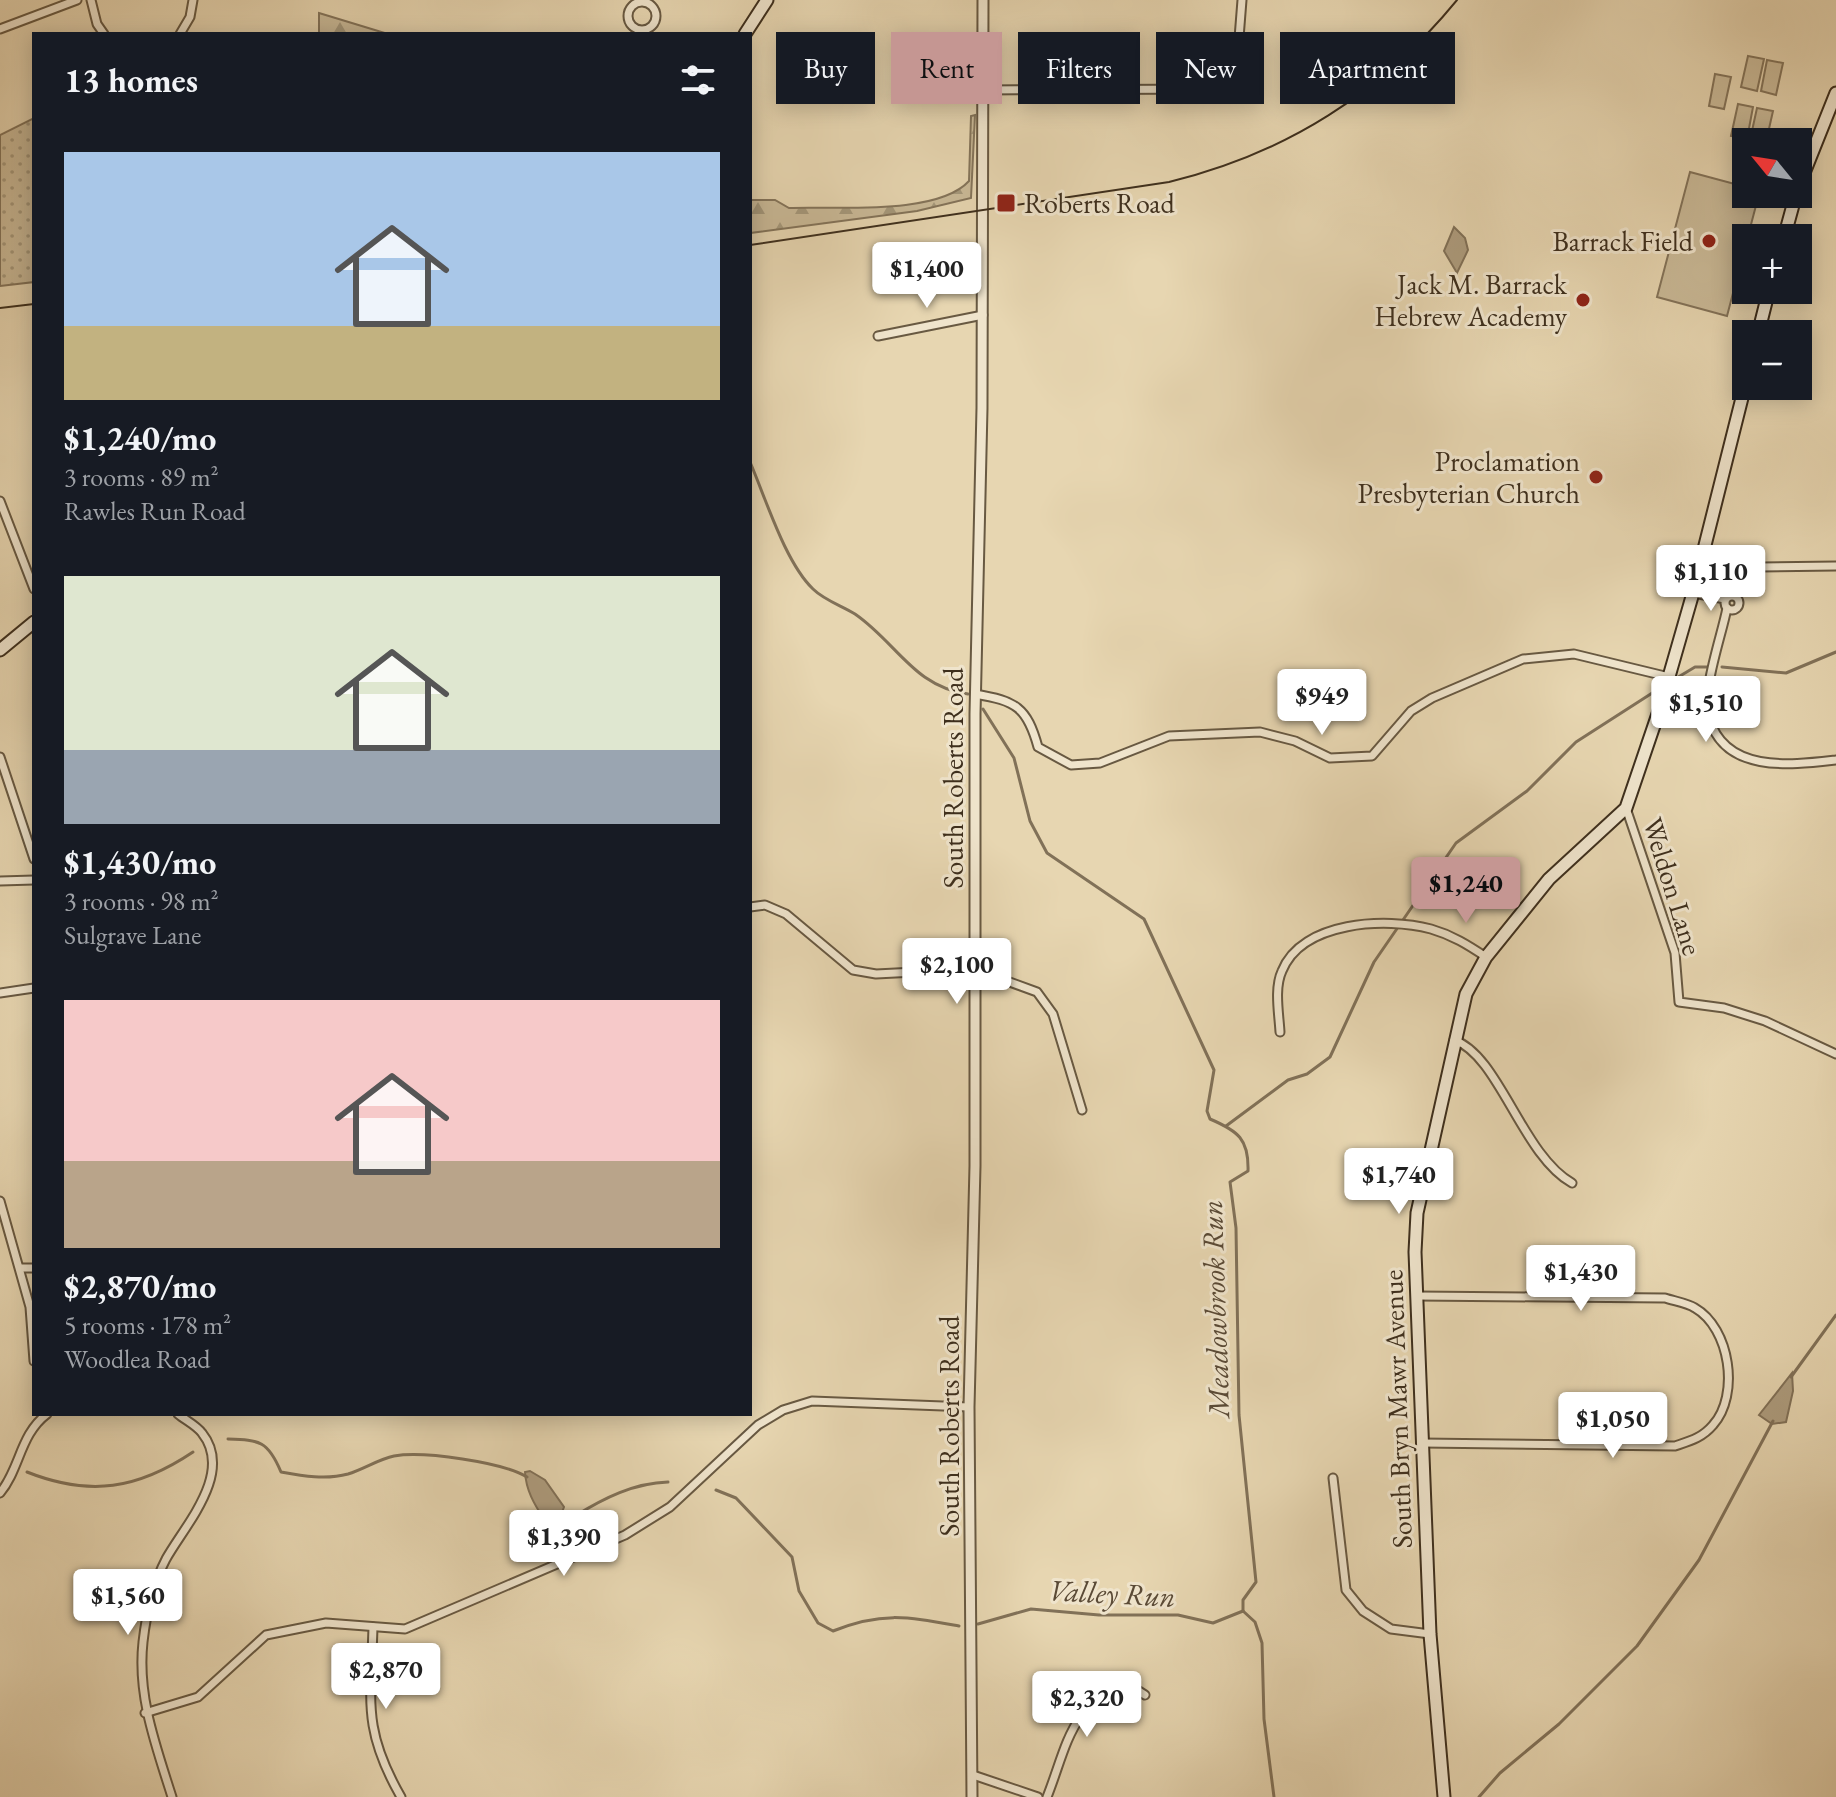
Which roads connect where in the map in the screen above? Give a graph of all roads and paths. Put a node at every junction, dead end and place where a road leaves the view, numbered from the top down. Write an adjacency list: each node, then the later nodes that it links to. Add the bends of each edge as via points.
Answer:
1 (77, 0): 8 (street)
2 (91, 0): 10 (street)
3 (193, 0): 11 (street)
4 (767, 0): 12 (main road)
5 (983, 0): 13 (street, South Roberts Road)
6 (1242, 0): 14 (street, via 1235,89)
7 (654, 4): 9 (street, via 654,23); 9 (street, via 639,2 631,8 631,24)
8 (0, 29)
9 (643, 31)
10 (103, 32)
11 (181, 32)
12 (746, 32)
13 (983, 32)
14 (1002, 90)
15 (1836, 93): 17 (main road)
16 (982, 104): 18 (street, South Roberts Road)
17 (1812, 153)
18 (983, 315): 19 (street); 29 (street, South Roberts Road)
19 (878, 336)
20 (1741, 400): 24 (main road, South Bryn Mawr Avenue)
21 (0, 501): 23 (street)
22 (1836, 566): 25 (street, via 1760,567 1734,582)
23 (32, 584)
24 (1693, 593): 25 (street); 28 (main road, South Bryn Mawr Avenue)
25 (1728, 601): 31 (street, via 1708,696 1709,717 1719,736 1753,761 1783,765)
26 (32, 624): 27 (main road)
27 (0, 650)
28 (1668, 679): 29 (street, via 1574,654 1523,659 1432,698 1411,711 1372,756 1351,759 1330,758 1260,732 1212,731 1169,736 1100,763 1071,765 1038,747 1027,714 1004,699); 32 (main road, South Bryn Mawr Avenue)
29 (975, 694): 38 (street, South Roberts Road)
30 (0, 757): 33 (street)
31 (1836, 760)
32 (1626, 808): 37 (main road, South Bryn Mawr Avenue, via 1549,879); 43 (street, Weldon Lane, via 1675,953 1679,1002 1765,1021)
33 (32, 853)
34 (32, 880): 35 (street)
35 (0, 881)
36 (752, 907): 38 (street, via 765,905 786,914 853,970 876,974)
37 (1486, 957): 41 (street, via 1460,939 1428,928 1337,927 1310,938 1291,954 1280,973); 42 (main road, South Bryn Mawr Avenue, via 1466,994)
38 (974, 969): 44 (street, via 1037,992 1053,1014); 51 (street, South Roberts Road)
39 (32, 988): 40 (street)
40 (0, 993)
41 (1280, 1032)
42 (1454, 1040): 45 (street, via 1473,1049 1535,1147); 49 (main road, South Bryn Mawr Avenue, via 1417,1213)
43 (1836, 1054)
44 (1082, 1110)
45 (1572, 1183)
46 (0, 1201): 47 (street)
47 (21, 1268): 48 (street); 50 (street)
48 (32, 1268)
49 (1417, 1296): 54 (main road, South Bryn Mawr Avenue); 54 (street, via 1665,1298 1696,1308 1720,1333 1730,1365 1716,1423 1699,1438 1675,1446)
50 (32, 1334)
51 (969, 1407): 57 (street, via 812,1401 783,1410 758,1425 670,1507 625,1535 405,1629); 61 (street, South Roberts Road)
52 (44, 1416): 56 (street, via 19,1450)
53 (181, 1416): 60 (street, via 202,1433 212,1456 207,1492 164,1562 147,1611 142,1645)
54 (1422, 1443): 58 (main road, South Bryn Mawr Avenue)
55 (1333, 1478): 58 (street, via 1346,1590 1363,1611 1391,1629)
56 (0, 1493)
57 (373, 1627): 60 (street, via 326,1623 266,1635 198,1697); 64 (street, via 370,1722 381,1762)
58 (1430, 1634): 62 (main road, South Bryn Mawr Avenue)
59 (1145, 1695): 67 (street, via 1131,1686 1096,1697 1078,1718)
60 (145, 1713): 63 (street)
61 (973, 1775): 65 (street, South Roberts Road); 66 (street)
62 (1441, 1796)
63 (172, 1797)
64 (401, 1797)
65 (972, 1797)
66 (1038, 1797)
67 (1047, 1797)

